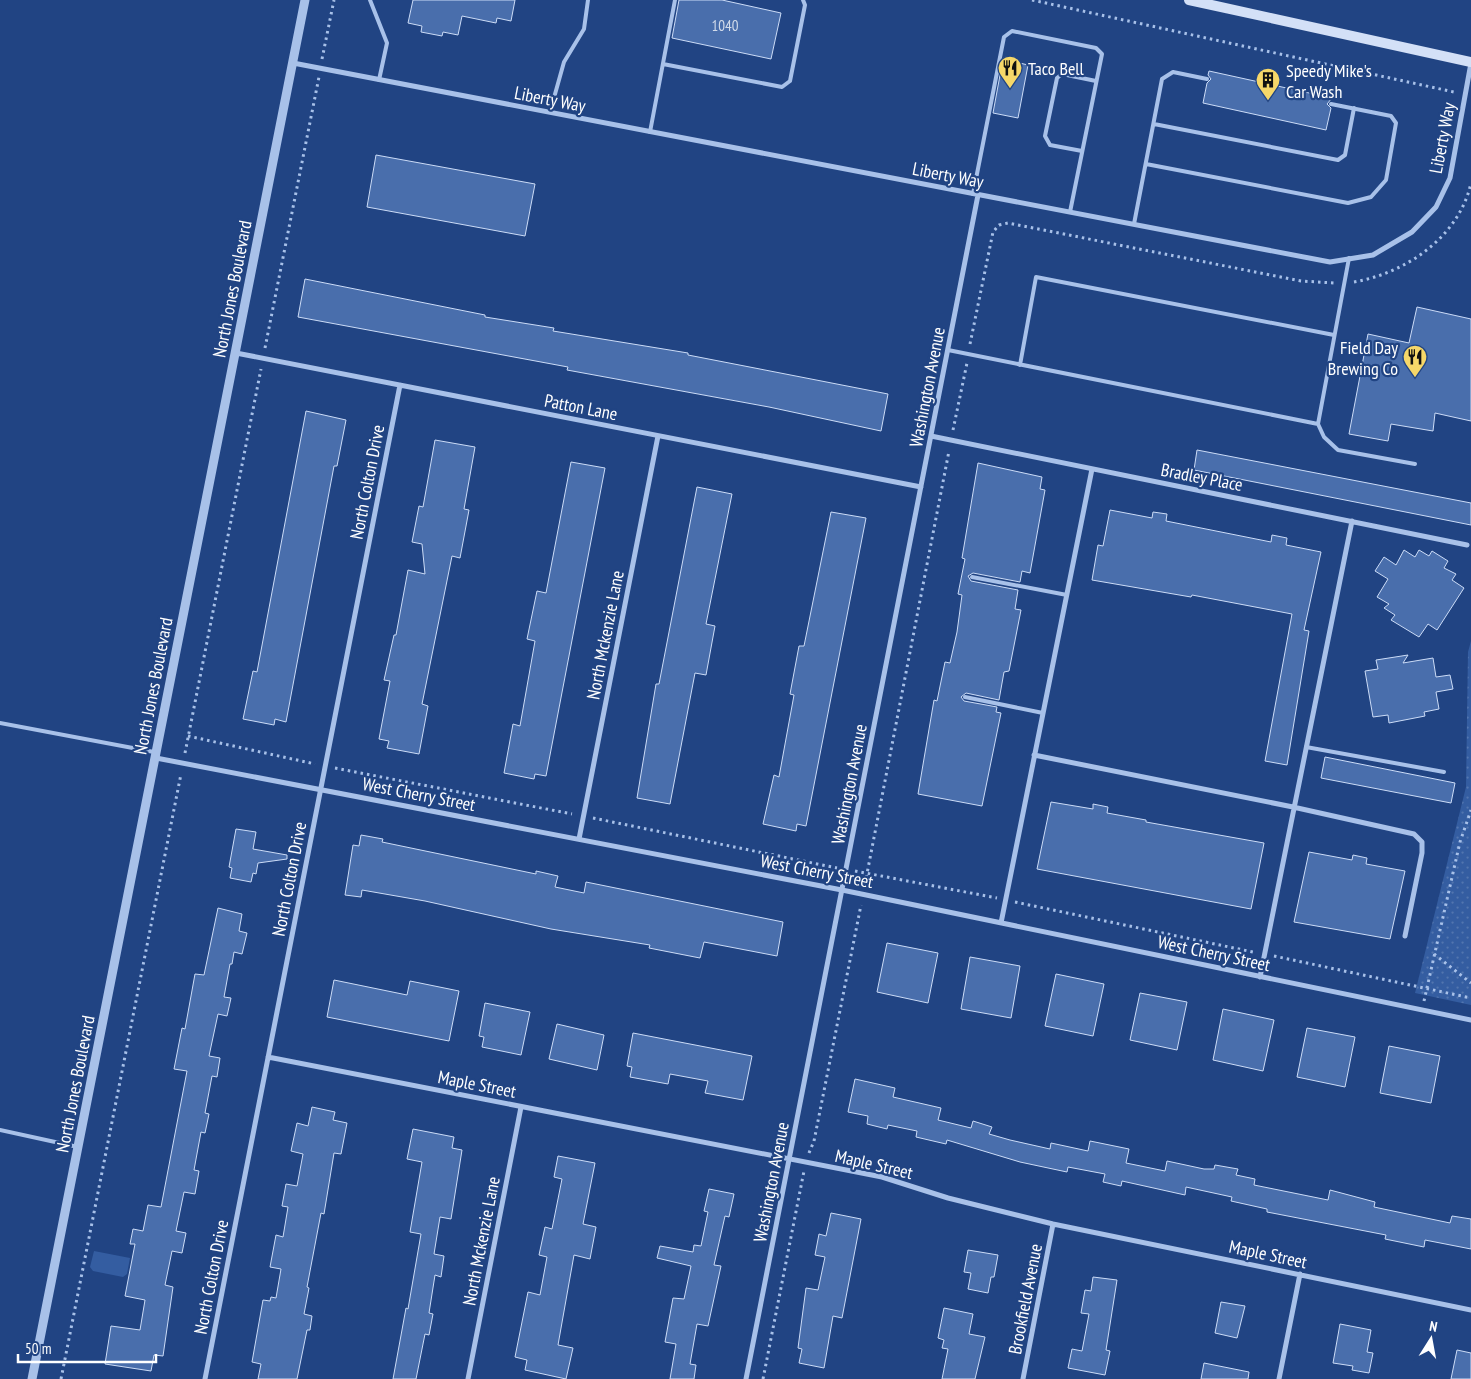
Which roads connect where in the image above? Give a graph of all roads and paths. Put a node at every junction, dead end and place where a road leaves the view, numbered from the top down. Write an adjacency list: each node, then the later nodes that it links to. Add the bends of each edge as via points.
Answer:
1 (305, 0): 10 (street, North Jones Boulevard)
2 (334, 0): 12 (path)
3 (370, 0): 14 (lane, via 387,43)
4 (588, 0): 19 (lane, via 584,29 564,62)
5 (675, 0): 11 (lane)
6 (803, 0): 11 (lane, via 805,5 790,81 782,87)
7 (1032, 0): 16 (path)
8 (1189, 0): 9 (main road)
9 (1471, 62): 16 (street, Liberty Way)
10 (293, 63): 12 (street, Liberty Way); 31 (street, North Jones Boulevard)
11 (663, 64): 21 (lane)
12 (320, 68): 14 (street, Liberty Way); 33 (path)
13 (1207, 79): 20 (lane, via 1173,72 1162,79)
14 (379, 80): 19 (street, Liberty Way)
15 (1096, 81): 22 (lane); 22 (lane, via 1062,74 1056,78 1045,136 1050,144); 24 (lane, via 1102,54 1096,48 1012,31 1004,37)
16 (1465, 94): 28 (street, Liberty Way, via 1450,178 1436,206 1412,232 1374,255)
17 (1331, 104): 18 (lane)
18 (1354, 108): 20 (lane, via 1345,155 1338,160); 23 (lane, via 1391,116 1396,123 1386,180 1371,197 1348,203)
19 (550, 112): 21 (street, Liberty Way)
20 (1154, 124): 23 (lane)
21 (650, 132): 24 (street, Liberty Way)
22 (1082, 150): 25 (lane)
23 (1146, 164): 26 (lane)
24 (976, 195): 25 (street, Liberty Way); 30 (street, Washington Avenue)
25 (1070, 212): 26 (street, Liberty Way)
26 (1134, 224): 28 (street, Liberty Way, via 1330,262)
27 (999, 225): 32 (path, via 993,232)
28 (1349, 258): 29 (lane)
29 (1334, 335): 34 (lane, via 1036,277); 36 (lane)
30 (948, 350): 32 (lane); 38 (street, Washington Avenue)
31 (236, 353): 33 (street, Patton Lane); 52 (street, North Jones Boulevard)
32 (968, 355): 34 (lane); 39 (path)
33 (263, 358): 35 (street, Patton Lane); 50 (path)
34 (1020, 365): 36 (lane)
35 (400, 385): 37 (street, Patton Lane); 55 (street, North Colton Drive)
36 (1318, 424): 40 (lane, via 1324,437 1338,450)
37 (658, 436): 42 (street, Patton Lane); 60 (street, North Mckenzie Lane)
38 (931, 436): 39 (street, Bradley Place); 42 (street, Washington Avenue)
39 (951, 440): 41 (street, Bradley Place); 63 (path)
40 (1415, 464)
41 (1092, 469): 43 (street, Bradley Place); 46 (street)
42 (921, 487): 62 (street, Washington Avenue)
43 (1352, 521): 44 (street, Bradley Place); 51 (street)
44 (1467, 545)
45 (972, 576): 46 (lane)
46 (1066, 596): 48 (street)
47 (965, 697): 48 (lane)
48 (1043, 713): 53 (street)
49 (0, 723): 52 (lane)
50 (188, 736): 54 (path); 55 (path)
51 (1306, 747): 56 (lane); 58 (street)
52 (156, 755): 54 (street, West Cherry Street); 79 (street, North Jones Boulevard)
53 (1034, 755): 58 (street); 66 (street)
54 (184, 763): 57 (street, West Cherry Street); 86 (path)
55 (325, 766): 57 (street, North Colton Drive); 60 (path)
56 (1444, 772)
57 (321, 790): 61 (street, West Cherry Street); 76 (street, North Colton Drive)
58 (1293, 807): 68 (street, via 1406,831 1422,842); 69 (street)
59 (1471, 810): 70 (path, via 1460,842)
60 (583, 816): 61 (street, North Mckenzie Lane); 62 (path)
61 (578, 839): 64 (street, West Cherry Street)
62 (846, 870): 63 (path); 64 (street, Washington Avenue)
63 (868, 874): 65 (path); 66 (path)
64 (842, 890): 65 (street, West Cherry Street); 80 (street, Washington Avenue)
65 (863, 894): 67 (street, West Cherry Street); 81 (path, via 814,1141)
66 (1006, 900): 67 (street); 69 (path)
67 (1001, 923): 71 (street, West Cherry Street)
68 (1405, 936)
69 (1264, 954): 71 (street); 73 (path)
70 (1434, 954): 72 (path); 73 (path)
71 (1260, 977): 75 (street, West Cherry Street)
72 (1471, 983)
73 (1426, 988): 74 (path)
74 (1471, 998)
75 (1471, 1020)
76 (268, 1057): 77 (street, Maple Street); 87 (street, North Colton Drive)
77 (521, 1107): 80 (street, Maple Street); 88 (street, North Mckenzie Lane)
78 (0, 1130): 79 (lane)
79 (79, 1148): 85 (street, North Jones Boulevard)
80 (789, 1159): 81 (street, Maple Street); 89 (street, Washington Avenue)
81 (806, 1162): 82 (street, Maple Street, via 882,1177 948,1198); 90 (path)
82 (1053, 1224): 83 (street, Maple Street); 91 (street, Brookfield Avenue)
83 (1300, 1274): 84 (street, Maple Street); 92 (street)
84 (1471, 1310)
85 (32, 1379)
86 (61, 1379)
87 (205, 1379)
88 (468, 1379)
89 (746, 1379)
90 (763, 1379)
91 (1023, 1379)
92 (1280, 1379)

